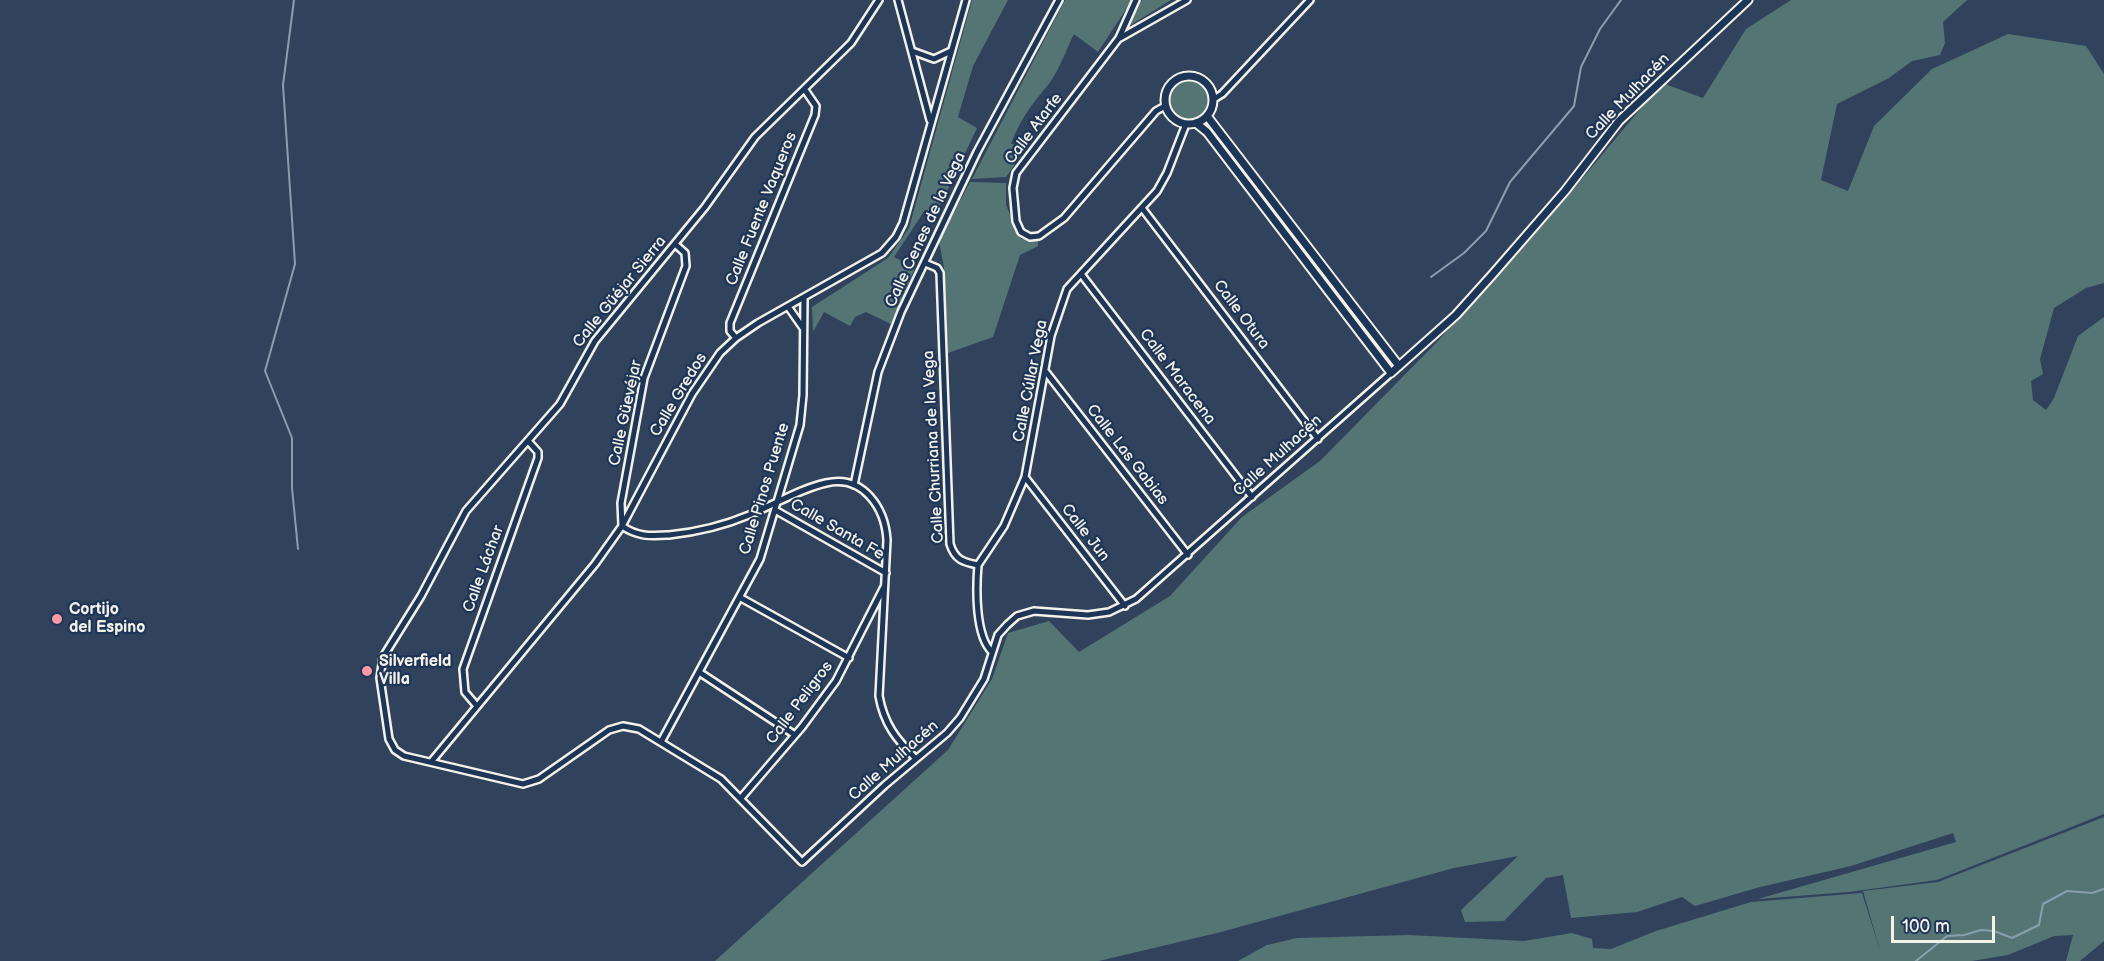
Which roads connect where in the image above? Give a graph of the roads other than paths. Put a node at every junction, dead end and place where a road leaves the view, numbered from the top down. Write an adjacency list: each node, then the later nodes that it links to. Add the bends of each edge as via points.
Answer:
1 (879, 0): 12 (street, Calle Güéjar Sierra, via 850,43)
2 (898, 0): 10 (street)
3 (966, 0): 11 (street, Calle Gredos)
4 (1059, 0): 25 (street, Calle Cenes de la Vega, via 977,152)
5 (1136, 0): 9 (street, Calle Atarfe)
6 (1187, 0): 9 (street)
7 (1310, 0): 13 (street)
8 (1748, 0): 33 (street, Calle Mulhacén, via 1619,121 1492,275 1456,315)
9 (1119, 38): 14 (street, Calle Atarfe, via 1016,173 1013,188 1021,232 1039,236 1064,219 1156,111)
10 (912, 51): 11 (street, via 933,58); 16 (street)
11 (951, 51): 16 (street, Calle Gredos)
12 (805, 90): 22 (street, Calle Güéjar Sierra, via 755,137); 32 (street, Calle Fuente Vaqueros, via 816,106 815,115 730,323)
13 (1214, 99): 14 (street, via 1208,84 1186,75 1171,83); 15 (street)
14 (1165, 106): 18 (street, via 1173,118)
15 (1207, 116): 17 (street); 19 (street)
16 (930, 122): 27 (street, Calle Gredos, via 896,237 882,253)
17 (1196, 123): 18 (street); 20 (street)
18 (1186, 124): 21 (street, Calle Cúllar Vega, via 1167,173)
19 (1264, 191): 20 (street); 23 (street)
20 (1257, 197): 24 (street)
21 (1142, 208): 26 (street, Calle Cúllar Vega); 36 (street, Calle Otura)
22 (675, 244): 37 (street, Calle Güéjar Sierra, via 595,341 560,404); 43 (street, Calle Güevéjar, via 685,253 686,266 644,378 621,503)
23 (1305, 244): 24 (street); 28 (street)
24 (1297, 250): 29 (street)
25 (925, 263): 39 (street, Calle Cenes de la Vega, via 878,372); 45 (street, Calle Churriana de la Vega, via 940,273 950,544 962,562)
26 (1081, 274): 34 (street, Calle Cúllar Vega, via 1067,288 1051,336); 40 (street, Calle Maracena)
27 (804, 299): 30 (street, Calle Gredos); 31 (street, Calle Pinos Puente)
28 (1347, 299): 29 (street); 33 (street)
29 (1339, 305): 35 (street)
30 (789, 308): 31 (street); 32 (street, Calle Gredos)
31 (803, 328): 41 (street, Calle Pinos Puente, via 800,425)
32 (736, 338): 43 (street, Calle Gredos, via 706,370)
33 (1399, 366): 35 (street, Calle Mulhacén)
34 (1046, 372): 38 (street, Calle Cúllar Vega); 44 (street, Calle Las Gabias)
35 (1391, 373): 36 (street, Calle Mulhacén)
36 (1318, 439): 40 (street, Calle Mulhacén)
37 (529, 442): 53 (street, Calle Láchar, via 538,458 463,669 465,692); 57 (street, Calle Güéjar Sierra, via 465,511 421,596 383,657 380,678 389,739 404,756)
38 (1025, 477): 45 (street, Calle Cúllar Vega, via 1004,526); 49 (street, Calle Jun)
39 (854, 485): 41 (street, via 827,483); 46 (street, Calle Peligros, via 880,506 886,522)
40 (1252, 497): 44 (street, Calle Mulhacén)
41 (778, 502): 42 (street, Calle Pinos Puente); 43 (street, via 712,529 646,537)
42 (776, 510): 46 (street, Calle Santa Fe); 48 (street, Calle Pinos Puente, via 760,559)
43 (621, 526): 53 (street, Calle Gredos, via 595,564)
44 (1188, 555): 49 (street, Calle Mulhacén)
45 (978, 565): 50 (street, via 976,586 983,644)
46 (886, 573): 47 (street, Calle Peligros)
47 (885, 585): 51 (street, Calle Peligros); 56 (street, Calle Peligros, via 879,696 887,726)
48 (741, 598): 51 (street); 52 (street, Calle Pinos Puente)
49 (1125, 606): 50 (street, Calle Mulhacén, via 1088,615 1034,611 1017,616 998,635)
50 (992, 652): 56 (street, Calle Mulhacén, via 984,679 960,718)
51 (849, 658): 54 (street, Calle Peligros)
52 (699, 672): 54 (street); 55 (street, Calle Pinos Puente)
53 (476, 705): 57 (street, Calle Gredos)
54 (795, 735): 58 (street, Calle Peligros)
55 (661, 742): 57 (street, Calle Güéjar Sierra, via 639,729 623,726 609,730 539,779 523,784); 58 (street, Calle Güéjar Sierra, via 721,779)
56 (916, 759): 59 (street, Calle Mulhacén)
57 (431, 762)
58 (741, 798): 59 (street, Calle Güéjar Sierra)
59 (802, 862)

